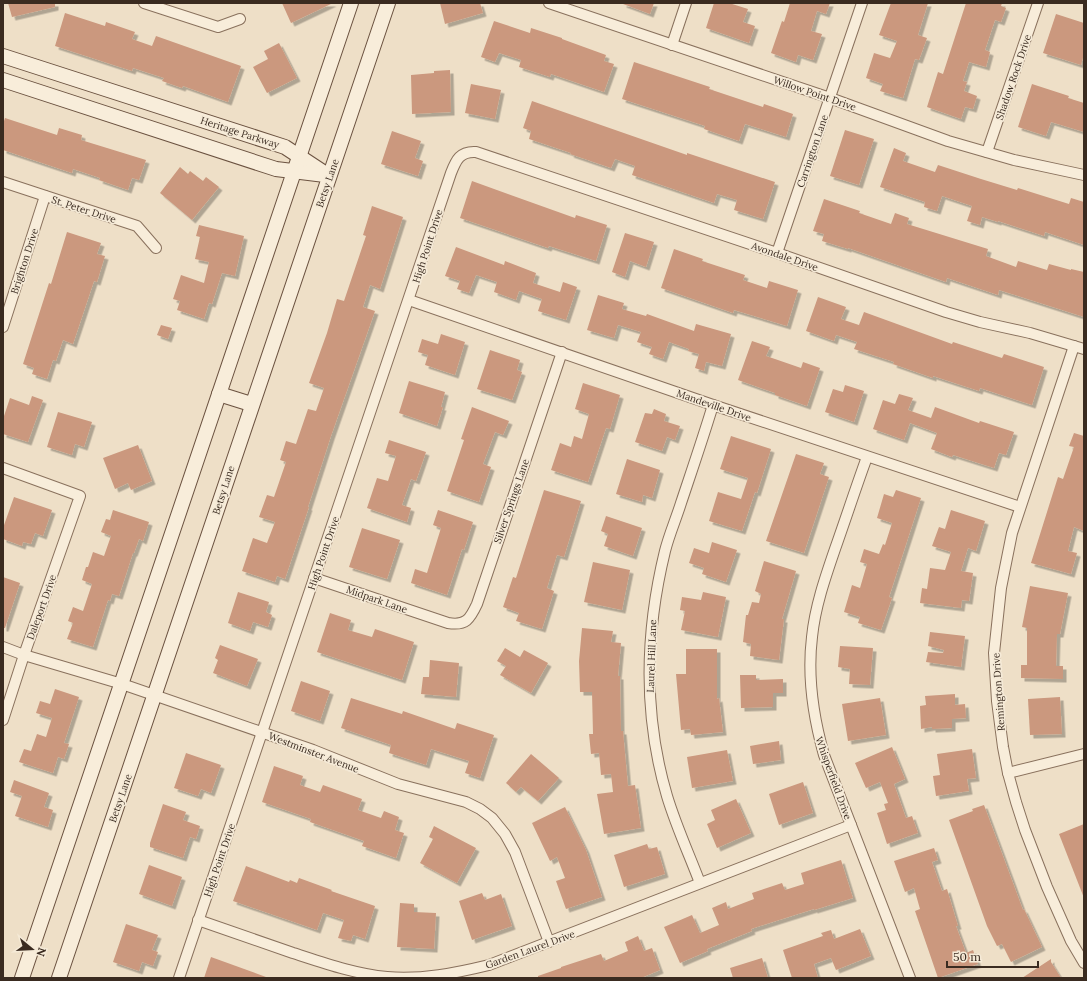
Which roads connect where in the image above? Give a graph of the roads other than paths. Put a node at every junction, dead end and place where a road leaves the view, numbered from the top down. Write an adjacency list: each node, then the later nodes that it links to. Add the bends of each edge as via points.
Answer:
1 (144, 3): 8 (street, via 218,26)
2 (351, 3): 15 (main road)
3 (388, 3): 18 (main road, Betsy Lane)
4 (549, 3): 9 (street, Willow Point Drive)
5 (686, 3): 9 (street)
6 (862, 3): 12 (street, Carrington Lane)
7 (1038, 3): 13 (street, Shadow Rock Drive)
8 (240, 19)
9 (672, 45): 12 (street, Willow Point Drive)
10 (3, 56): 15 (main road, Heritage Parkway, via 285,147)
11 (3, 80): 16 (main road, via 276,169)
12 (830, 98): 13 (street, Willow Point Drive); 22 (street, Carrington Lane)
13 (987, 152): 17 (street, Willow Point Drive)
14 (487, 156): 22 (street, Avondale Drive); 23 (street, High Point Drive, via 470,152 456,162)
15 (299, 157): 16 (main road); 18 (main road, Heritage Parkway)
16 (294, 172): 18 (main road); 28 (main road)
17 (1084, 175)
18 (329, 176): 29 (main road, Betsy Lane)
19 (3, 182): 20 (street, St. Peter Drive)
20 (45, 196): 21 (street, St. Peter Drive, via 137,226); 24 (street, Brighton Drive)
21 (156, 248)
22 (777, 253): 25 (street, Avondale Drive, via 946,312)
23 (409, 300): 27 (street, Mandeville Drive); 34 (street, High Point Drive)
24 (3, 327)
25 (1074, 346): 26 (street, Avondale Drive); 33 (street, Remington Drive)
26 (1084, 349)
27 (562, 352): 30 (street, Mandeville Drive); 35 (street, Silver Springs Lane, via 472,614 463,624)
28 (219, 394): 29 (main road); 38 (main road)
29 (251, 404): 39 (main road, Betsy Lane)
30 (713, 405): 31 (street, Mandeville Drive); 45 (street, Laurel Hill Lane, via 666,550 649,646 650,705 660,770 673,814)
31 (867, 457): 33 (street, Mandeville Drive); 44 (street, Whisperfield Drive, via 823,585 810,653 811,691 819,740)
32 (3, 468): 37 (street, Daleport Drive, via 80,496)
33 (1020, 508): 43 (street, Remington Drive, via 1001,588 994,653 997,701)
34 (314, 578): 35 (street, Midpark Lane); 41 (street, High Point Drive)
35 (440, 621)
36 (3, 647): 37 (street, Westminster Avenue)
37 (24, 655): 38 (street, Westminster Avenue); 40 (street, Daleport Drive)
38 (122, 684): 39 (street, Westminster Avenue); 50 (main road)
39 (154, 695): 41 (street, Westminster Avenue); 51 (main road, Betsy Lane)
40 (3, 720)
41 (262, 732): 46 (street, High Point Drive); 47 (street, Westminster Avenue, via 398,784 466,802 480,809 492,818 515,852)
42 (1084, 754): 43 (street)
43 (1008, 773): 48 (street, Remington Drive, via 1025,830 1047,887 1071,941)
44 (851, 825): 45 (street, Garden Laurel Drive); 49 (street, Whisperfield Drive)
45 (700, 883): 47 (street, Garden Laurel Drive)
46 (198, 920): 47 (street, Garden Laurel Drive, via 325,963 387,977 434,976 462,972 489,965); 52 (street, High Point Drive)
47 (549, 942)
48 (1084, 963)
49 (906, 977)
50 (22, 978)
51 (59, 978)
52 (179, 978)

